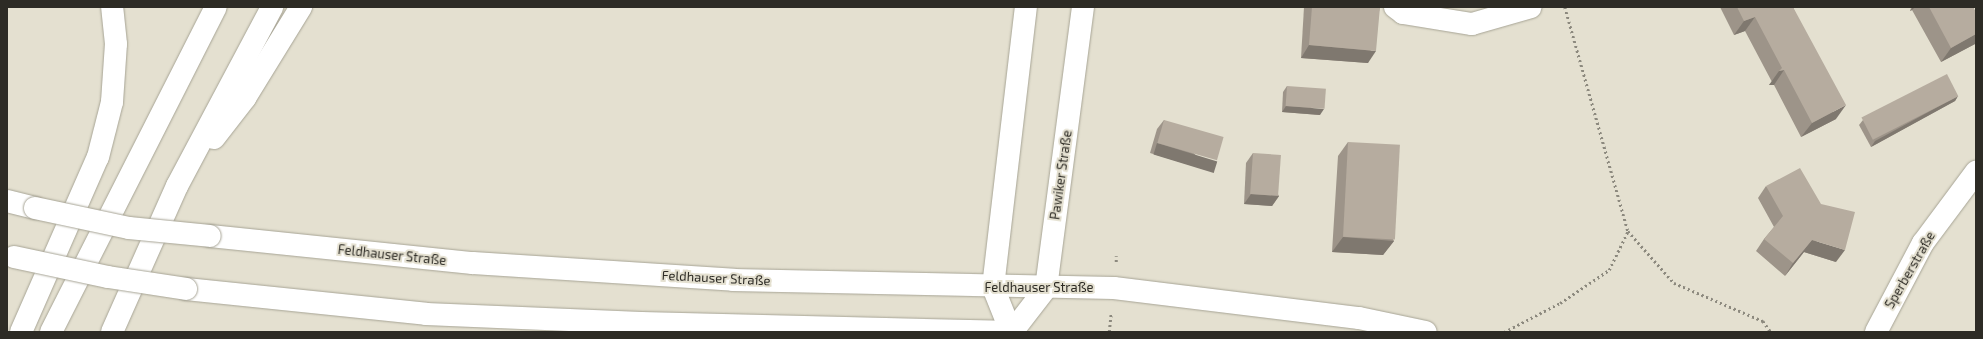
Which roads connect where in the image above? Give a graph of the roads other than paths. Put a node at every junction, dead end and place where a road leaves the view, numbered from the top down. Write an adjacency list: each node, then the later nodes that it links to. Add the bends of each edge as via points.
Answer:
1 (112, 7): 15 (main road, via 116,44 112,102 98,157)
2 (216, 7): 16 (main road)
3 (272, 7): 10 (main road)
4 (302, 7): 10 (main road, via 245,98)
5 (1026, 7): 13 (main road, Pawiker Straße)
6 (1084, 7): 14 (main road, Pawiker Straße)
7 (1395, 7): 8 (main road, via 1404,13 1472,24)
8 (1531, 7)
9 (1976, 172): 21 (main road, Sperberstraße, via 1923,243)
10 (177, 186): 17 (main road)
11 (7, 201): 13 (main road, Feldhauser Straße, bridge, via 128,228 473,263 717,279)
12 (10, 256): 18 (main road, bridge, via 108,278 186,289 426,314 641,324)
13 (993, 287): 14 (main road, Feldhauser Straße); 19 (main road, Pawiker Straße)
14 (1046, 288): 19 (main road, Pawiker Straße); 20 (main road, Feldhauser Straße, via 1122,289 1359,318)
15 (21, 332)
16 (51, 332)
17 (112, 332)
18 (1003, 332)
19 (1011, 332)
20 (1426, 332)
21 (1876, 332)

